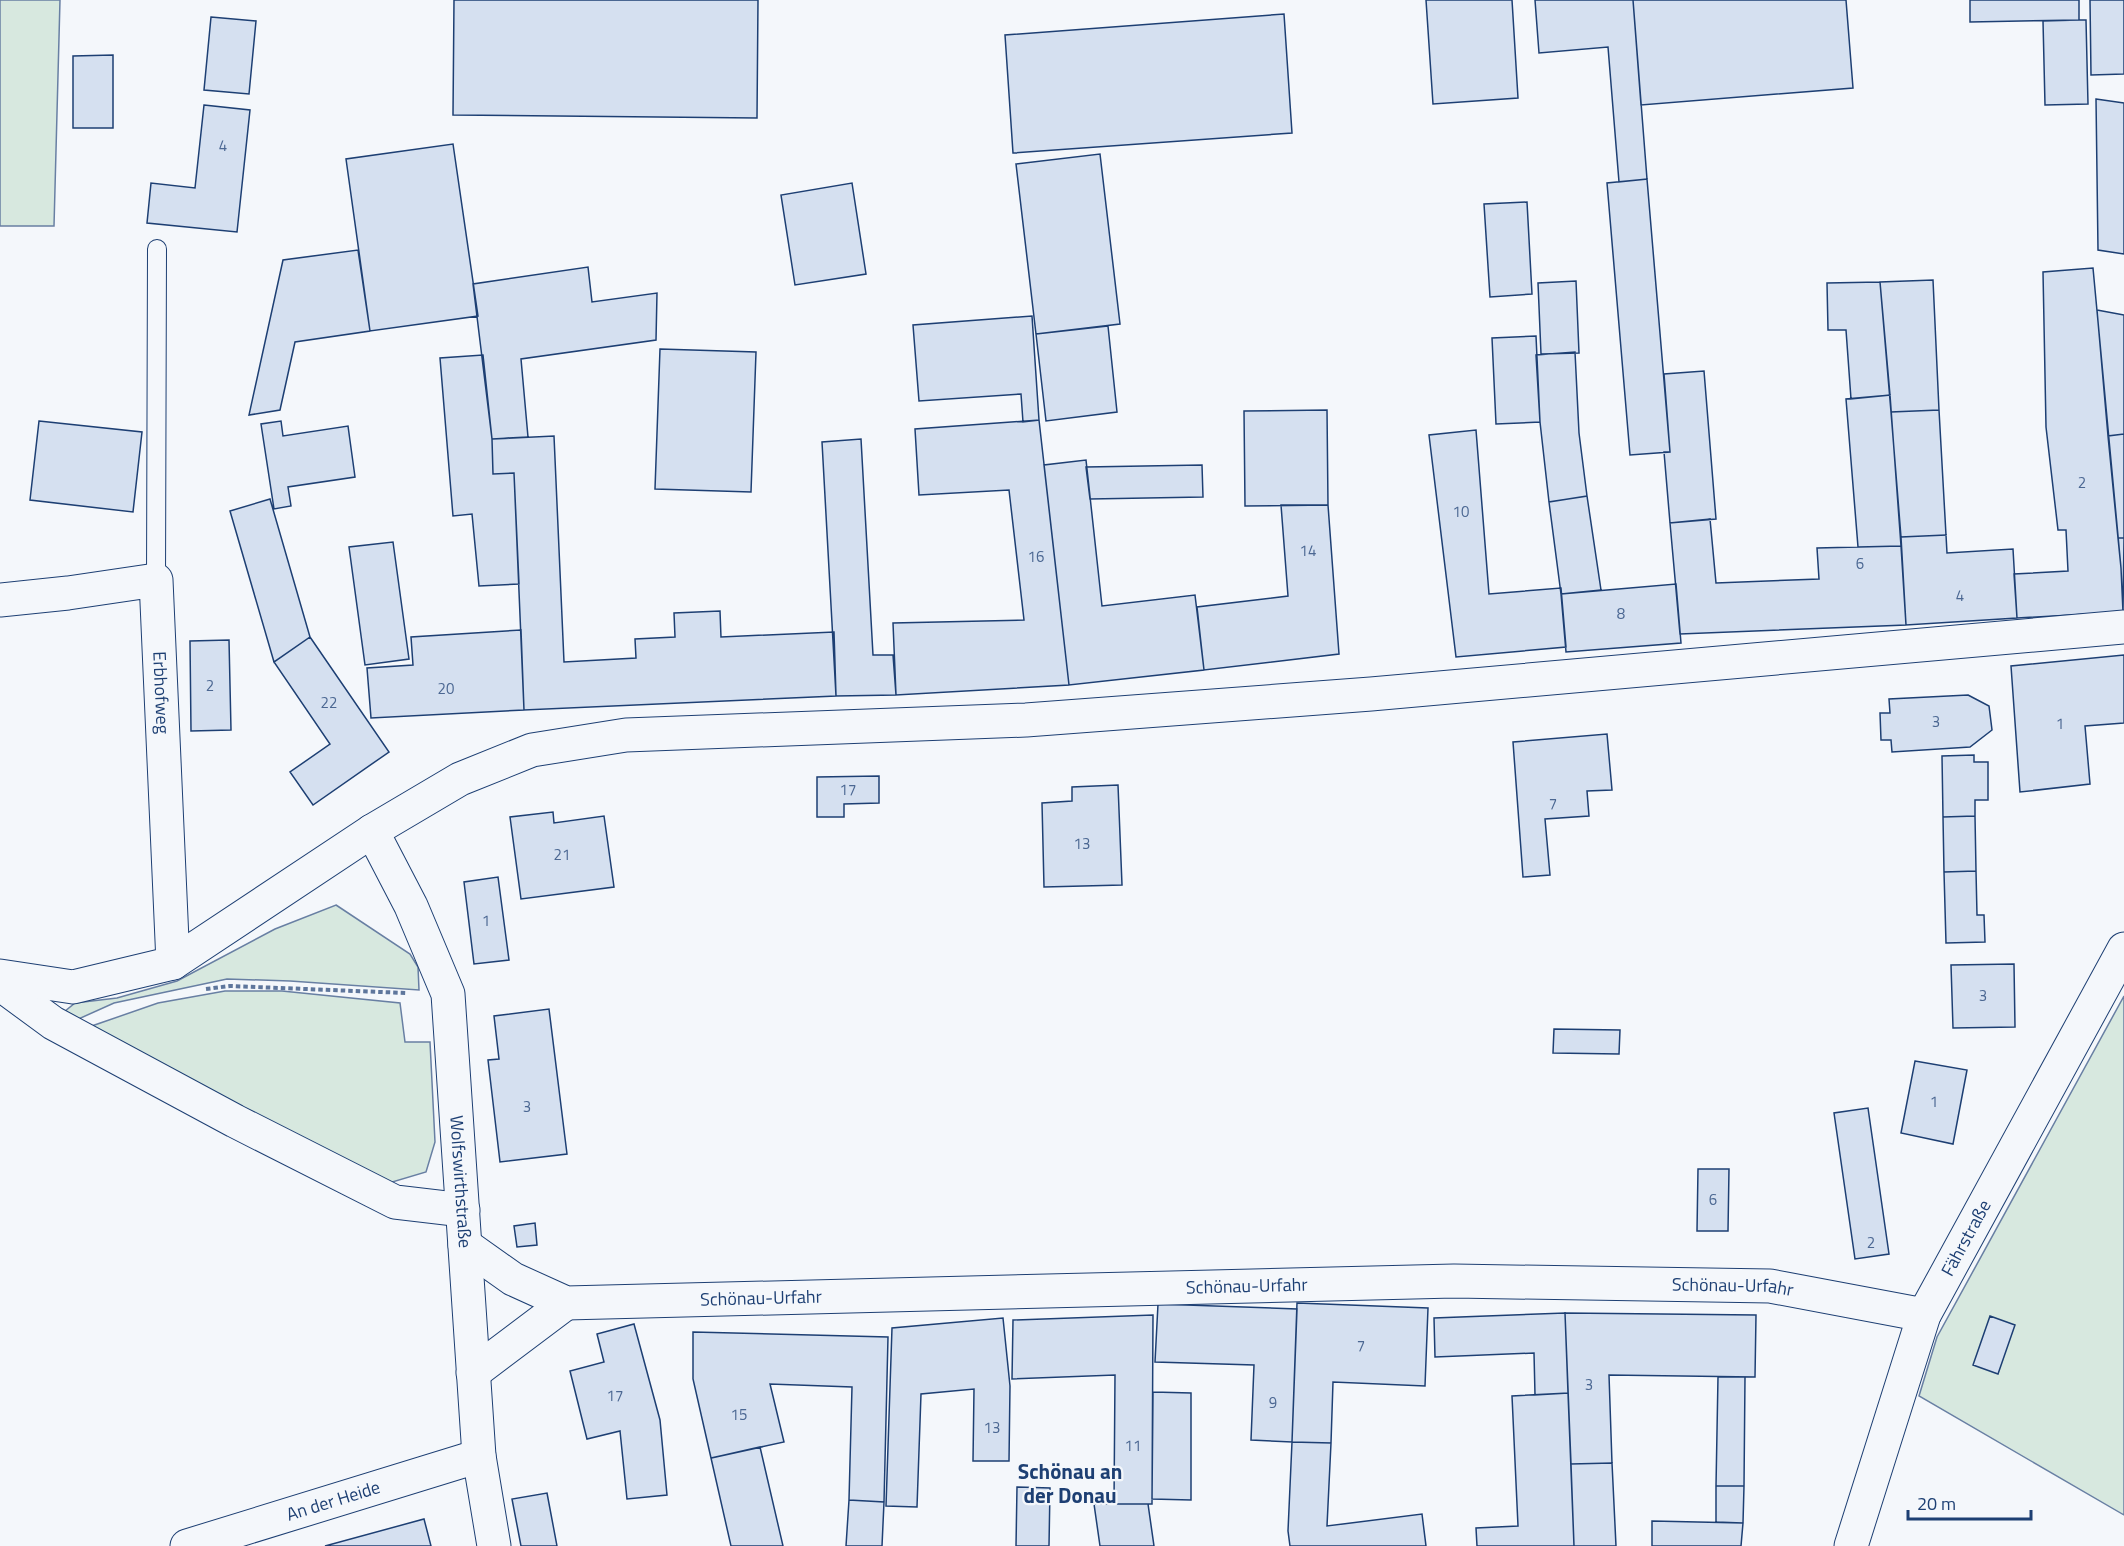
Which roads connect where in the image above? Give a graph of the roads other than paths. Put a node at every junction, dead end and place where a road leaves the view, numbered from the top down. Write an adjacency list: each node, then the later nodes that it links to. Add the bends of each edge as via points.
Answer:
1 (156, 249): 2 (lane)
2 (156, 580): 3 (street); 7 (street, Erbhofweg)
3 (0, 600)
4 (2124, 627): 5 (street, via 1371,694 1026,720 626,735 532,750 460,779)
5 (372, 831): 7 (street); 10 (street, Wolfswirthstraße, via 411,906 448,994)
6 (2124, 949): 13 (street, Fährstraße)
7 (173, 963): 8 (street, via 73,987)
8 (0, 976)
9 (0, 984): 10 (street, via 53,1023 395,1203)
10 (463, 1210): 11 (street, Wolfswirthstraße)
11 (465, 1245): 12 (street, Schönau-Urfahr, via 513,1279); 14 (street, Wolfswirthstraße)
12 (566, 1303): 13 (street, Schönau-Urfahr, via 1454,1281 1770,1286); 14 (street)
13 (1924, 1315): 18 (street, Fährstraße)
14 (473, 1373): 15 (street, Wolfswirthstraße)
15 (479, 1456): 16 (street, An der Heide); 17 (street, Wolfswirthstraße)
16 (187, 1546)
17 (494, 1546)
18 (1851, 1546)

